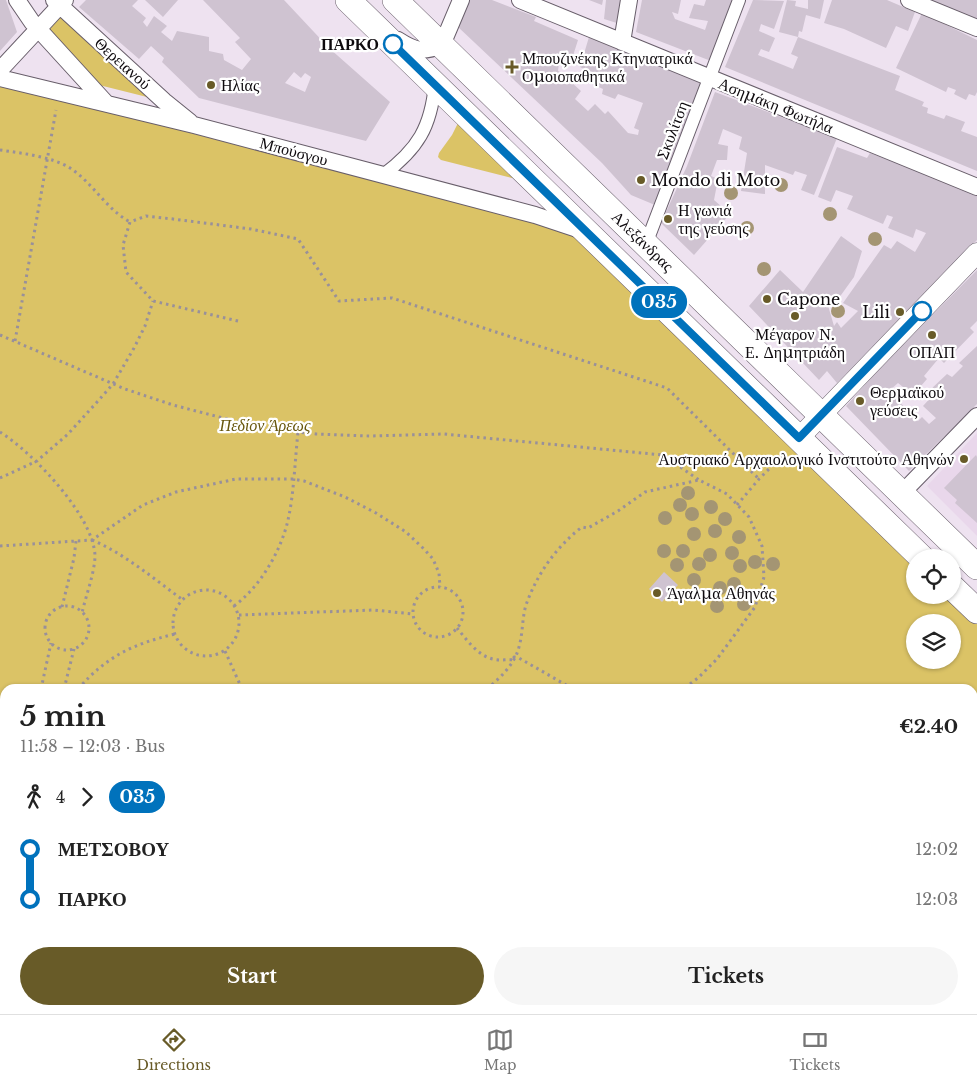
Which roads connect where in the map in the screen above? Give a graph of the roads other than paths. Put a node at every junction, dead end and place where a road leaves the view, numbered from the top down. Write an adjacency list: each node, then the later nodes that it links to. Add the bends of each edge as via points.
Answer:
1 (17, 0): 12 (street)
2 (348, 0): 10 (main road, Αλεξάνδρας)
3 (395, 0): 14 (main road, Αλεξάνδρας)
4 (461, 0): 14 (street)
5 (520, 0): 13 (street, Ασημάκη Φωτήλα)
6 (629, 0): 13 (street)
7 (739, 0): 16 (street, Σκυλίτση)
8 (910, 0): 11 (street)
9 (60, 2): 12 (street); 20 (street, Θερειανού, via 164,101)
10 (370, 21): 14 (street, via 418,50); 18 (main road, Αλεξάνδρας)
11 (977, 28)
12 (38, 29): 15 (street); 19 (street)
13 (622, 42): 16 (street, Ασημάκη Φωτήλα)
14 (442, 45): 24 (main road, Αλεξάνδρας)
15 (0, 70)
16 (709, 77): 22 (street, Ασημάκη Φωτήλα); 24 (street, Σκυλίτση)
17 (0, 78): 19 (street, Μπούσγου)
18 (435, 84): 21 (street, via 425,128 409,153); 23 (main road, Αλεξάνδρας)
19 (105, 102): 20 (street, Μπούσγου)
20 (194, 124): 21 (street, Μπούσγου)
21 (383, 175): 23 (street, Μπούσγου, via 536,215)
22 (977, 187)
23 (586, 232): 28 (main road, Αλεξάνδρας)
24 (646, 244): 26 (main road, Αλεξάνδρας)
25 (977, 253): 26 (street)
26 (822, 415): 28 (street); 29 (main road, Αλεξάνδρας)
27 (977, 416): 29 (street)
28 (793, 444): 30 (main road, Αλεξάνδρας)
29 (902, 493): 31 (main road, Αλεξάνδρας)
30 (912, 549)
31 (977, 567)
32 (961, 596): 33 (main road)
33 (977, 611)

